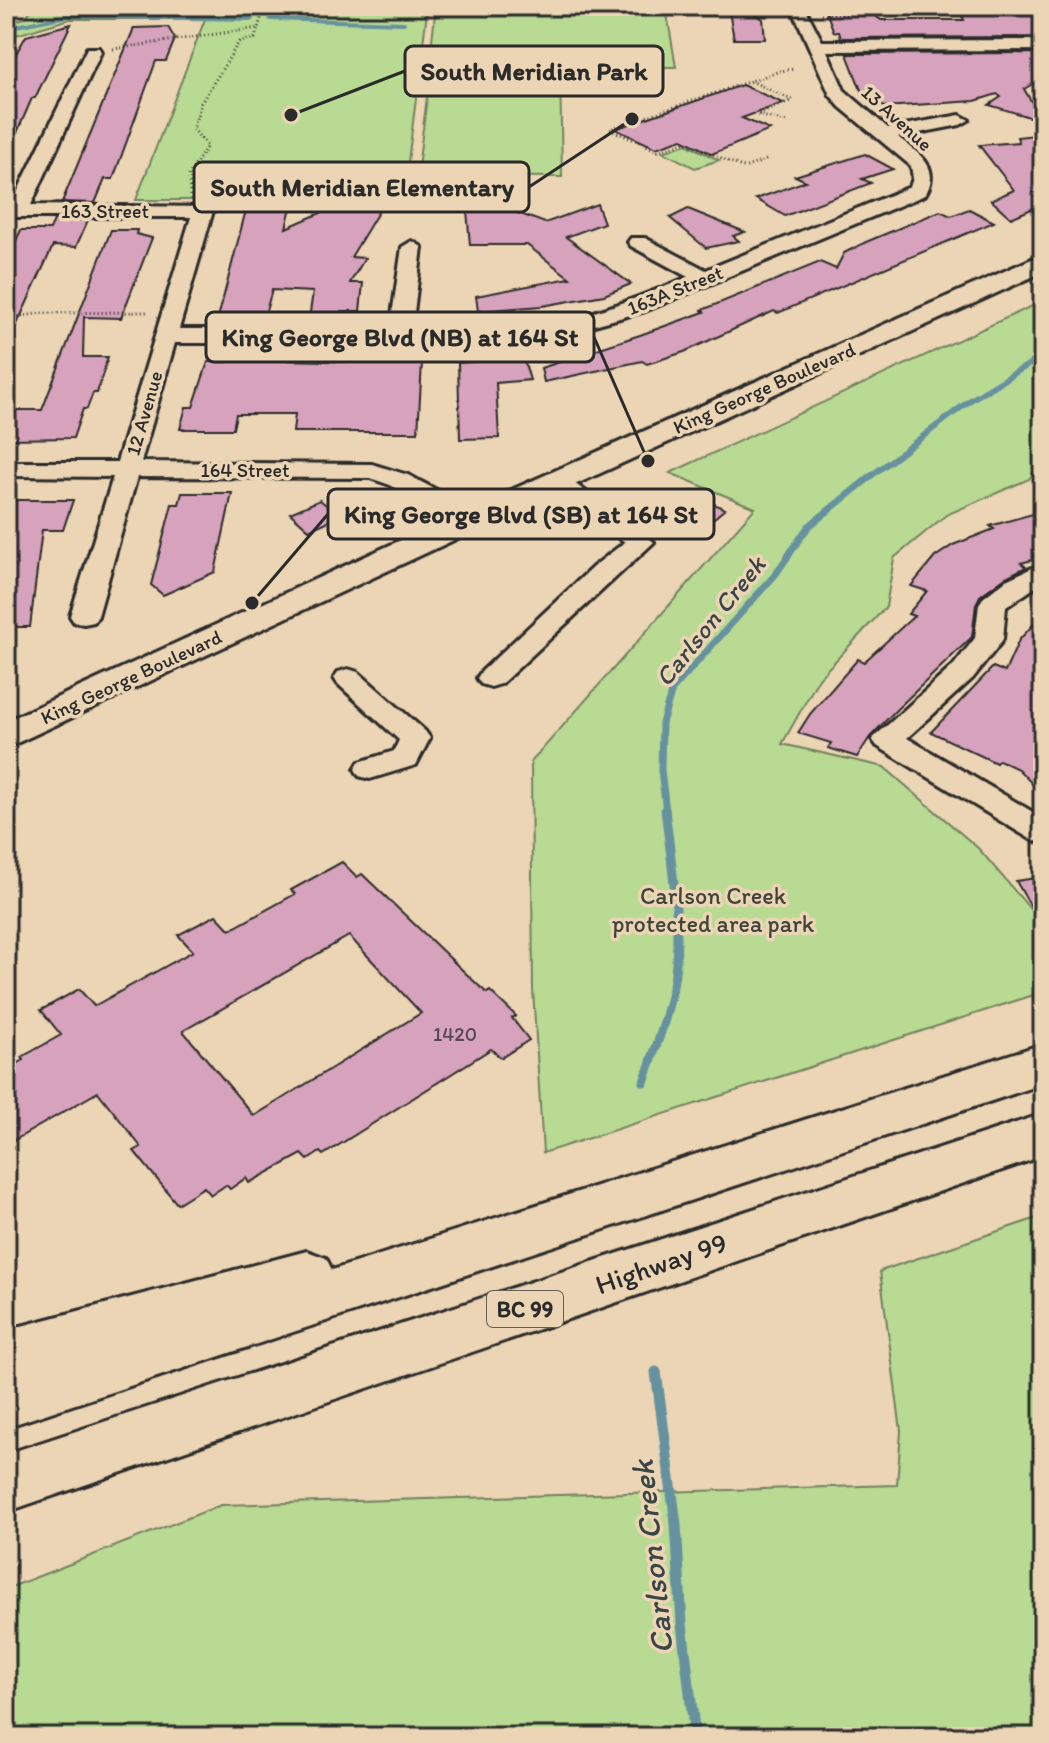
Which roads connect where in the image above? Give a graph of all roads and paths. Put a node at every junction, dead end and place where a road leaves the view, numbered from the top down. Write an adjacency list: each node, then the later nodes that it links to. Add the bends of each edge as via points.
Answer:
1 (265, 6): 5 (path)
2 (795, 6): 7 (street, 13 Avenue)
3 (940, 6): 4 (path, via 935,14)
4 (814, 14)
5 (258, 28): 8 (path); 18 (path, via 255,38 239,42 201,103 193,129 207,146 189,175)
6 (1043, 45): 7 (street)
7 (816, 46): 14 (street, 13 Avenue, via 846,103)
8 (116, 48)
9 (93, 52): 19 (street)
10 (794, 69): 11 (path)
11 (750, 81): 13 (path, via 792,100 757,115); 15 (path, via 610,129 658,151 685,142 744,168)
12 (960, 120): 14 (street)
13 (787, 122)
14 (885, 134): 17 (street, 13 Avenue, via 920,164)
15 (766, 160)
16 (419, 170): 18 (path, via 399,180 358,184 250,182)
17 (923, 178): 23 (street, 163A Street, via 918,191)
18 (196, 204): 19 (street, 163 Street); 24 (street, 12 Avenue)
19 (12, 211)
20 (638, 242): 23 (street)
21 (412, 247): 27 (street)
22 (1043, 262): 30 (main road, King George Boulevard)
23 (705, 278): 27 (street, 163A Street, via 625,310 558,328)
24 (174, 312): 25 (path); 26 (street, 12 Avenue)
25 (6, 318)
26 (166, 336): 27 (street, 163A Street); 29 (street, 12 Avenue)
27 (400, 336)
28 (6, 469): 29 (street, 164 Street)
29 (127, 469): 31 (street, 164 Street, via 372,471); 33 (street, 12 Avenue)
30 (557, 482): 31 (main road, King George Boulevard); 35 (street, via 641,542)
31 (473, 519): 36 (main road, King George Boulevard)
32 (1043, 571): 38 (street, via 993,604 989,639 963,672 887,739)
33 (84, 616)
34 (348, 678): 37 (street, via 415,738 405,758)
35 (491, 678)
36 (6, 736)
37 (370, 769)
38 (1043, 832)
39 (1043, 1064): 41 (highway)
40 (1043, 1135): 44 (highway, Highway 99 / BC 99)
41 (709, 1173): 42 (highway); 43 (highway)
42 (6, 1356)
43 (6, 1400)
44 (6, 1483)

